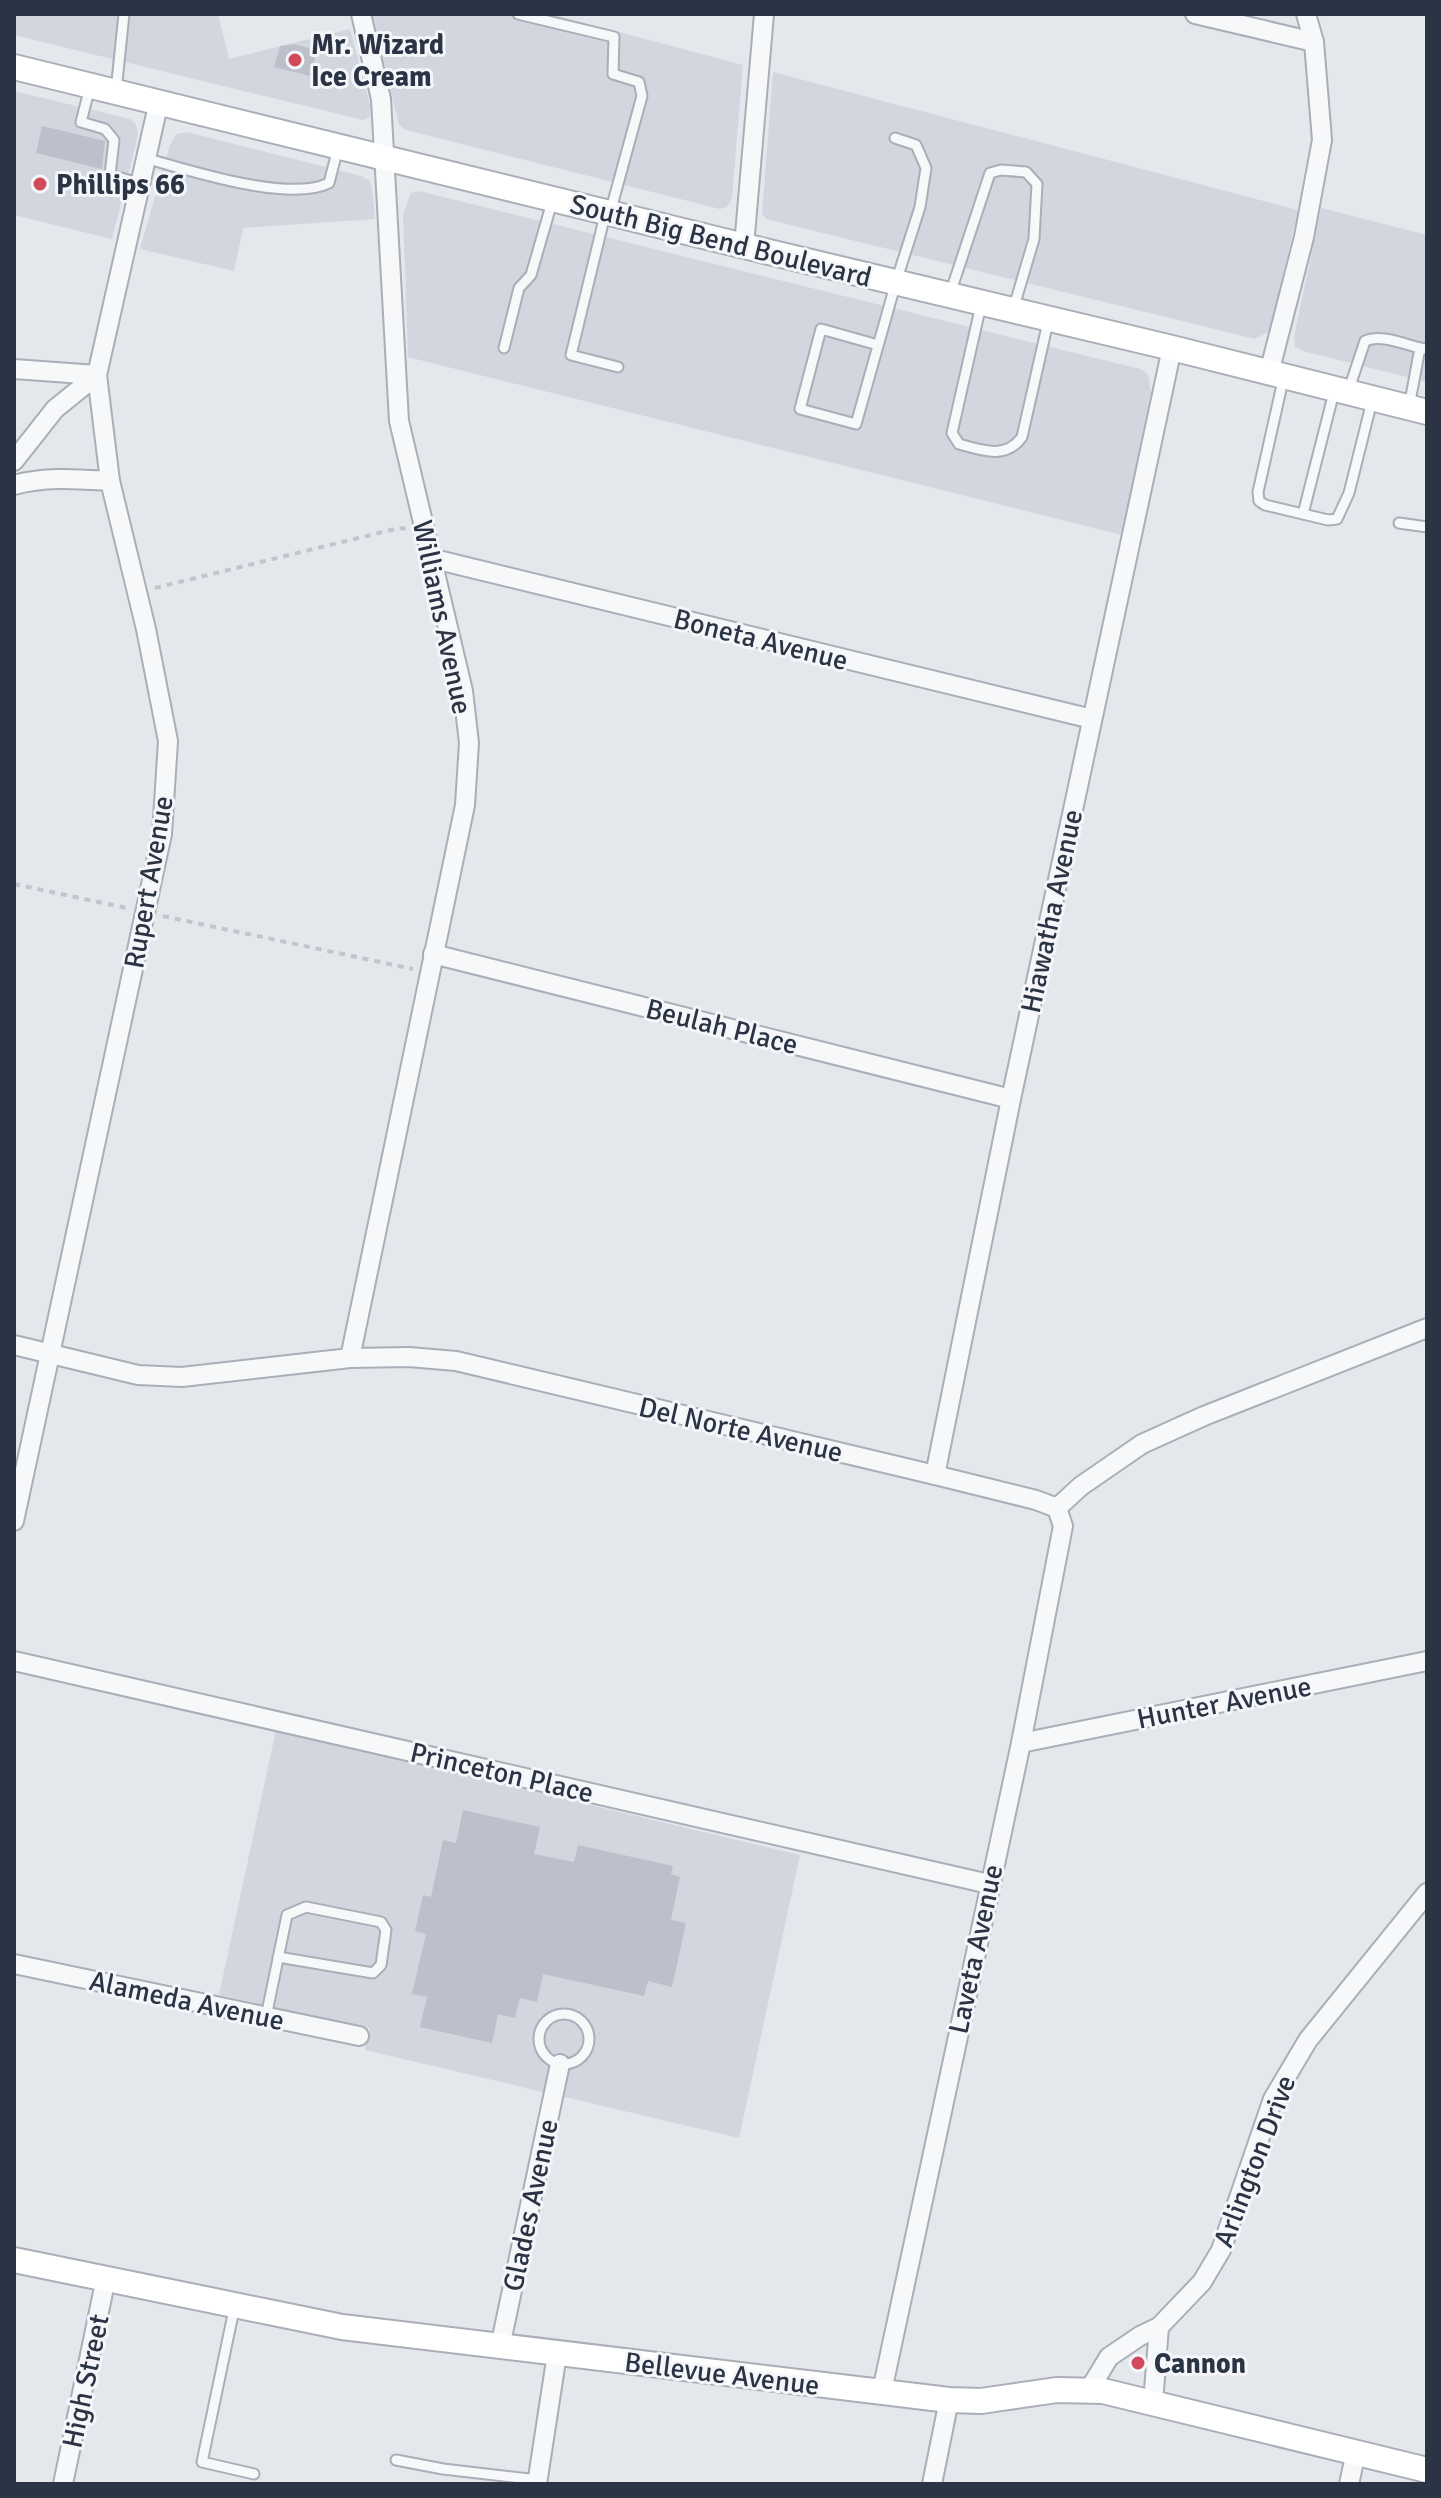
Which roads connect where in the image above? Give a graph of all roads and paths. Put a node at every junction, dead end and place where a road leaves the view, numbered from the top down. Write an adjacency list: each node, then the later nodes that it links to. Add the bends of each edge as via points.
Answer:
1 (124, 14): 10 (lane)
2 (361, 14): 14 (street, Williams Avenue, via 381,99)
3 (518, 14): 18 (lane, via 614,37 613,74 639,82 642,96)
4 (764, 14): 19 (street)
5 (1195, 14): 7 (street)
6 (1306, 14): 7 (street)
7 (1314, 42): 31 (street, via 1322,140)
8 (14, 67): 9 (street, South Big Bend Boulevard)
9 (91, 85): 10 (street, South Big Bend Boulevard); 16 (lane, via 81,122 105,129 114,140 110,175)
10 (116, 91): 11 (street, South Big Bend Boulevard)
11 (159, 101): 13 (street, South Big Bend Boulevard); 15 (street, Rupert Avenue)
12 (895, 138): 20 (lane, via 916,145 926,168 920,207)
13 (338, 145): 14 (street, South Big Bend Boulevard); 15 (lane, via 329,183 321,187 229,182)
14 (383, 157): 17 (street, South Big Bend Boulevard); 42 (street, Williams Avenue, via 399,421)
15 (145, 158): 16 (street, Rupert Avenue)
16 (139, 183): 32 (street, Rupert Avenue)
17 (553, 199): 18 (street, South Big Bend Boulevard); 26 (lane, via 531,275 519,288)
18 (608, 212): 19 (street, South Big Bend Boulevard); 29 (lane, via 571,355)
19 (744, 246): 20 (street, South Big Bend Boulevard)
20 (896, 282): 21 (street, South Big Bend Boulevard); 25 (lane)
21 (949, 295): 22 (street, South Big Bend Boulevard); 23 (lane, via 990,173 1026,172 1037,184 1034,239)
22 (981, 302): 23 (street, South Big Bend Boulevard); 24 (lane, via 952,433 959,444 978,449 1009,450 1022,437)
23 (1013, 310): 24 (street, South Big Bend Boulevard)
24 (1049, 318): 27 (street, South Big Bend Boulevard)
25 (878, 345): 25 (lane, via 856,424 800,409 821,329)
26 (504, 348)
27 (1172, 348): 31 (street, South Big Bend Boulevard); 45 (street, Hiawatha Avenue)
28 (1424, 349): 33 (lane, via 1383,339 1365,341); 35 (lane)
29 (618, 367)
30 (14, 369): 32 (street)
31 (1277, 374): 33 (street, South Big Bend Boulevard); 39 (lane, via 1259,501)
32 (97, 375): 36 (street, via 55,409); 37 (street, Rupert Avenue)
33 (1342, 390): 34 (street, South Big Bend Boulevard); 39 (lane)
34 (1373, 398): 35 (street, South Big Bend Boulevard); 39 (lane, via 1349,493 1337,519)
35 (1418, 410)
36 (14, 461)
37 (110, 481): 38 (street, via 29,480); 44 (street, Rupert Avenue)
38 (14, 485)
39 (1303, 514)
40 (1399, 523): 41 (lane)
41 (1427, 527)
42 (425, 531): 43 (street, Williams Avenue); 44 (path, via 399,528)
43 (430, 558): 45 (street, Boneta Avenue); 48 (street, Williams Avenue, via 463,691 469,743 465,805)
44 (136, 593): 47 (street, Rupert Avenue, via 168,741 162,834)
45 (1092, 719): 49 (street, Hiawatha Avenue)
46 (14, 884): 47 (path)
47 (145, 912): 48 (path); 52 (street, Rupert Avenue)
48 (431, 963): 49 (street, Beulah Place); 53 (street, Williams Avenue)
49 (1011, 1099): 54 (street, Hiawatha Avenue)
50 (1427, 1328): 55 (street, via 1142,1444)
51 (14, 1345): 52 (street, Del Norte Avenue)
52 (50, 1353): 53 (street, Del Norte Avenue, via 138,1375 182,1377); 56 (street, Rupert Avenue)
53 (350, 1358): 54 (street, Del Norte Avenue, via 456,1361)
54 (935, 1475): 55 (street, Del Norte Avenue)
55 (1057, 1508): 59 (street, Laveta Avenue, via 1063,1526)
56 (14, 1521)
57 (14, 1661): 60 (street, Princeton Place)
58 (1427, 1661): 59 (street, Hunter Avenue)
59 (1021, 1743): 60 (street, Laveta Avenue)
60 (989, 1884): 76 (street, Laveta Avenue)
61 (1427, 1893): 63 (street, Arlington Drive)
62 (1427, 1907): 63 (street, Arlington Drive)
63 (1407, 1918): 72 (street, Arlington Drive, via 1291,2065 1273,2099 1221,2250 1202,2282)
64 (278, 1957): 64 (lane, via 287,1915 306,1907 381,1922 386,1930 381,1965 373,1973); 66 (lane)
65 (14, 1964): 66 (street, Alameda Avenue)
66 (266, 2017): 67 (street, Alameda Avenue)
67 (359, 2036)
68 (560, 2064): 68 (lane, via 545,2056 539,2033 549,2019 564,2014 580,2020 589,2042 582,2057); 73 (street, Glades Avenue)
69 (14, 2260): 70 (street, Bellevue Avenue)
70 (106, 2278): 71 (street, Bellevue Avenue); 84 (street, High Street)
71 (235, 2305): 73 (street, Bellevue Avenue, via 342,2327); 82 (lane, via 202,2462)
72 (1159, 2327): 75 (street, Arlington Drive, via 1109,2357); 78 (street)
73 (500, 2347): 74 (street, Bellevue Avenue)
74 (557, 2354): 76 (street, Bellevue Avenue); 83 (street)
75 (1089, 2390): 77 (street, Bellevue Avenue); 78 (street, Bellevue Avenue)
76 (882, 2391): 77 (street, Bellevue Avenue)
77 (949, 2400): 85 (street)
78 (1153, 2403): 79 (street, Bellevue Avenue)
79 (1356, 2452): 81 (street, Bellevue Avenue); 86 (street)
80 (396, 2460): 83 (lane)
81 (1427, 2470)
82 (254, 2474)
83 (538, 2482)
84 (63, 2484)
85 (932, 2484)
86 (1349, 2484)

